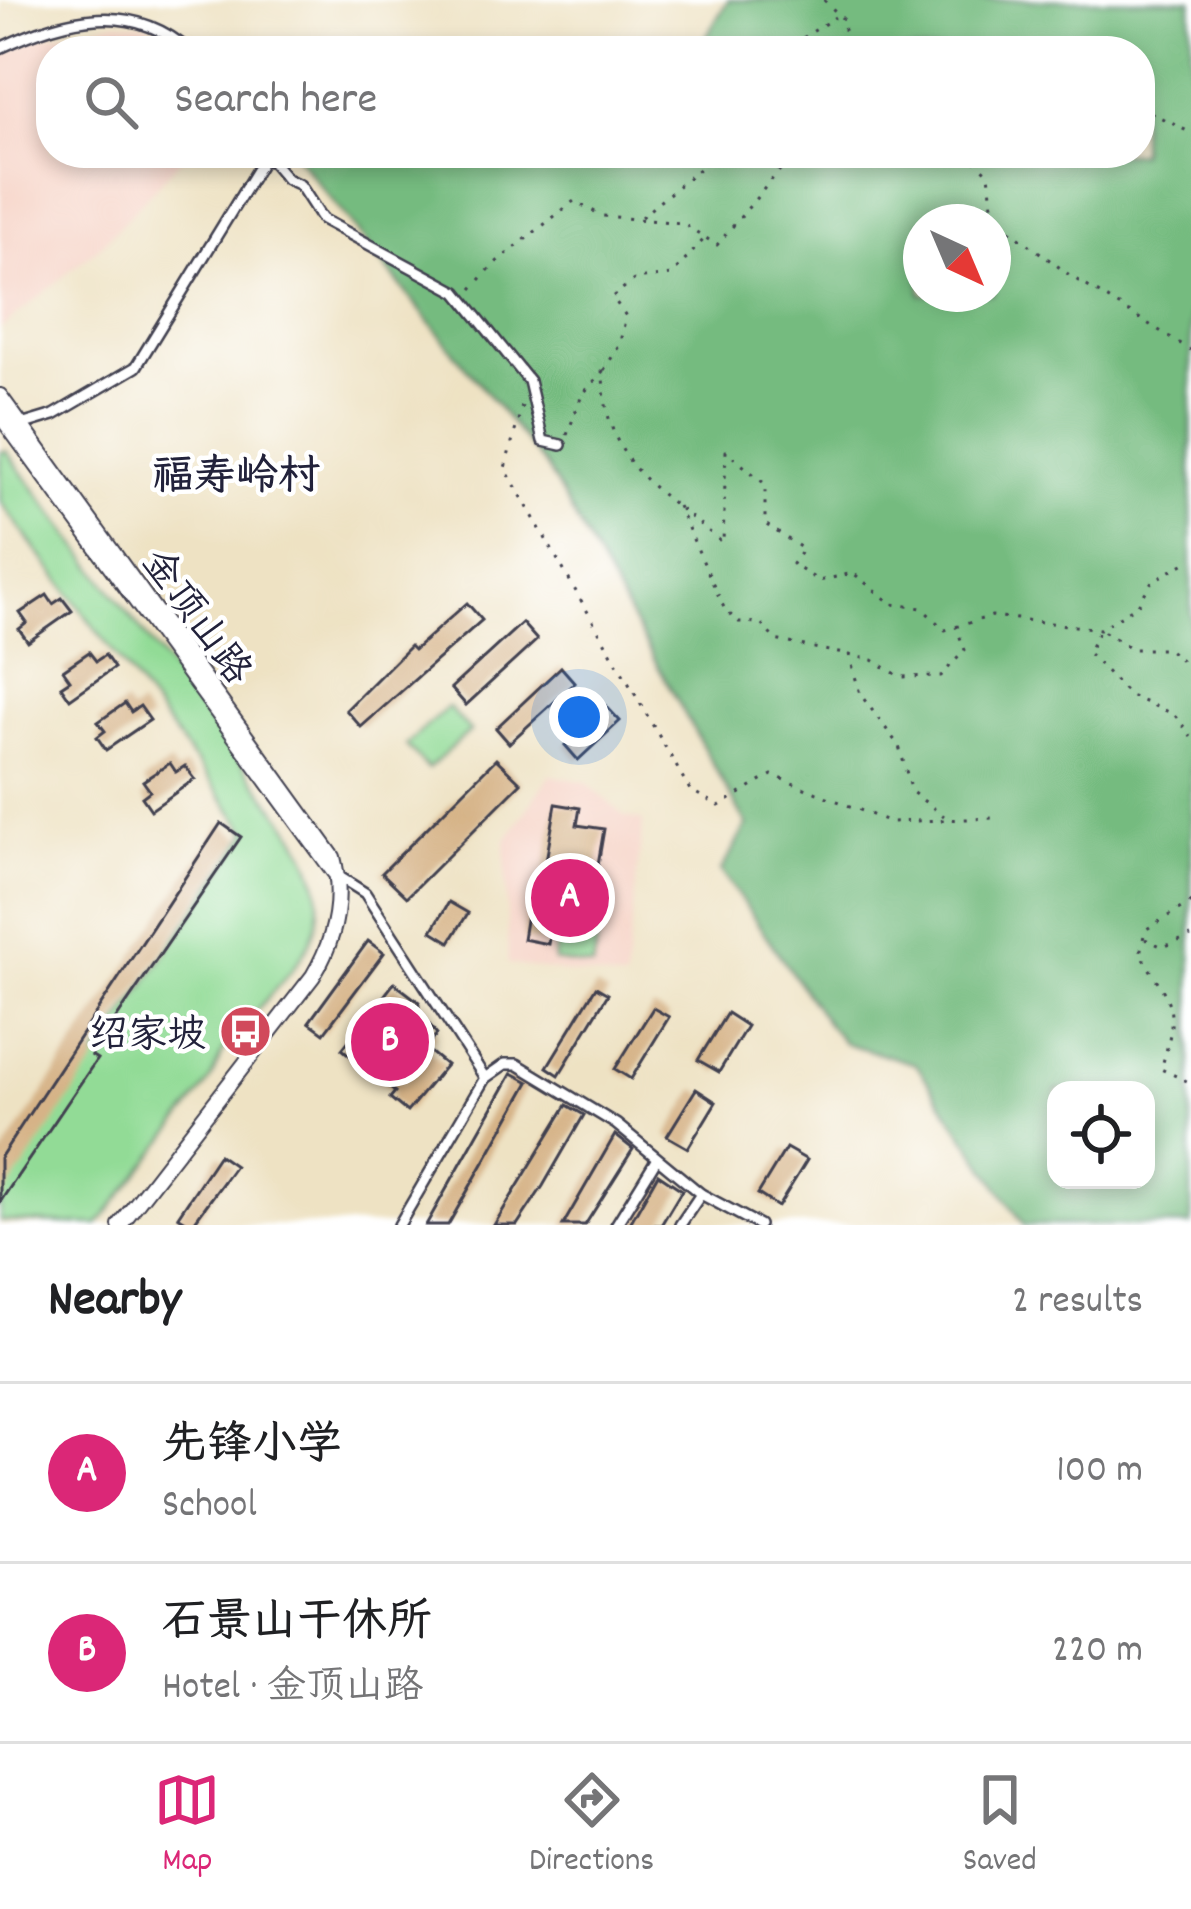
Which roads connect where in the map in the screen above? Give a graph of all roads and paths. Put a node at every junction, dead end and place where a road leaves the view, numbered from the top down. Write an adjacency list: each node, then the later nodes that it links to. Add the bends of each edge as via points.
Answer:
1 (824, 0): 2 (path)
2 (835, 17): 4 (path); 5 (path, via 844,20)
3 (175, 36): 6 (street, via 137,12 58,26)
4 (806, 36)
5 (844, 36)
6 (0, 49)
7 (1155, 115): 8 (path)
8 (1191, 134)
9 (257, 168): 21 (street, via 136,367)
10 (278, 168): 16 (street, via 322,219)
11 (700, 168): 14 (path)
12 (781, 168): 15 (path, via 717,245)
13 (983, 168): 17 (path, via 993,217)
14 (640, 219): 15 (path, via 682,223); 16 (path, via 574,201 494,264)
15 (705, 238): 18 (path, via 672,275 634,279 612,297 626,316 620,346)
16 (463, 300): 19 (street)
17 (1191, 350)
18 (603, 371): 22 (path, via 582,394); 23 (path, via 616,447)
19 (529, 381): 22 (street, via 542,441); 30 (path, via 505,468 690,790 719,806 772,775 890,822)
20 (1, 403): 21 (street, 金顶山路); 32 (street, 金顶山路)
21 (21, 425): 32 (street, 金顶山路, via 333,857)
22 (561, 445)
23 (677, 505): 25 (path, via 723,544 726,451 765,484 765,524 803,549 792,564 818,581 853,573 892,604 922,608 945,631); 27 (path, via 724,610 739,622 761,623 775,640)
24 (1191, 560): 26 (path, via 1152,581 1138,605)
25 (956, 627): 26 (path, via 992,616); 27 (path, via 965,650 941,676 902,677)
26 (1100, 629): 28 (path, via 1132,649 1168,649); 29 (path, via 1088,653 1130,696 1174,714)
27 (850, 654): 30 (path, via 860,694 899,746 912,792)
28 (1191, 668)
29 (1191, 736)
30 (945, 817): 31 (path)
31 (993, 818)
32 (338, 876): 36 (street, via 365,893); 40 (street, via 331,938 313,976)
33 (1191, 902): 35 (path, via 1144,930)
34 (1191, 937): 35 (path, via 1163,946)
35 (1143, 939): 37 (path, via 1140,954 1167,995 1174,1023 1161,1070)
36 (485, 1078): 39 (street, via 517,1064 616,1124); 41 (street)
37 (1191, 1083)
38 (656, 1160): 42 (street)
39 (700, 1194): 43 (street); 44 (street)
40 (120, 1225)
41 (399, 1225)
42 (616, 1225)
43 (680, 1225)
44 (759, 1225)

